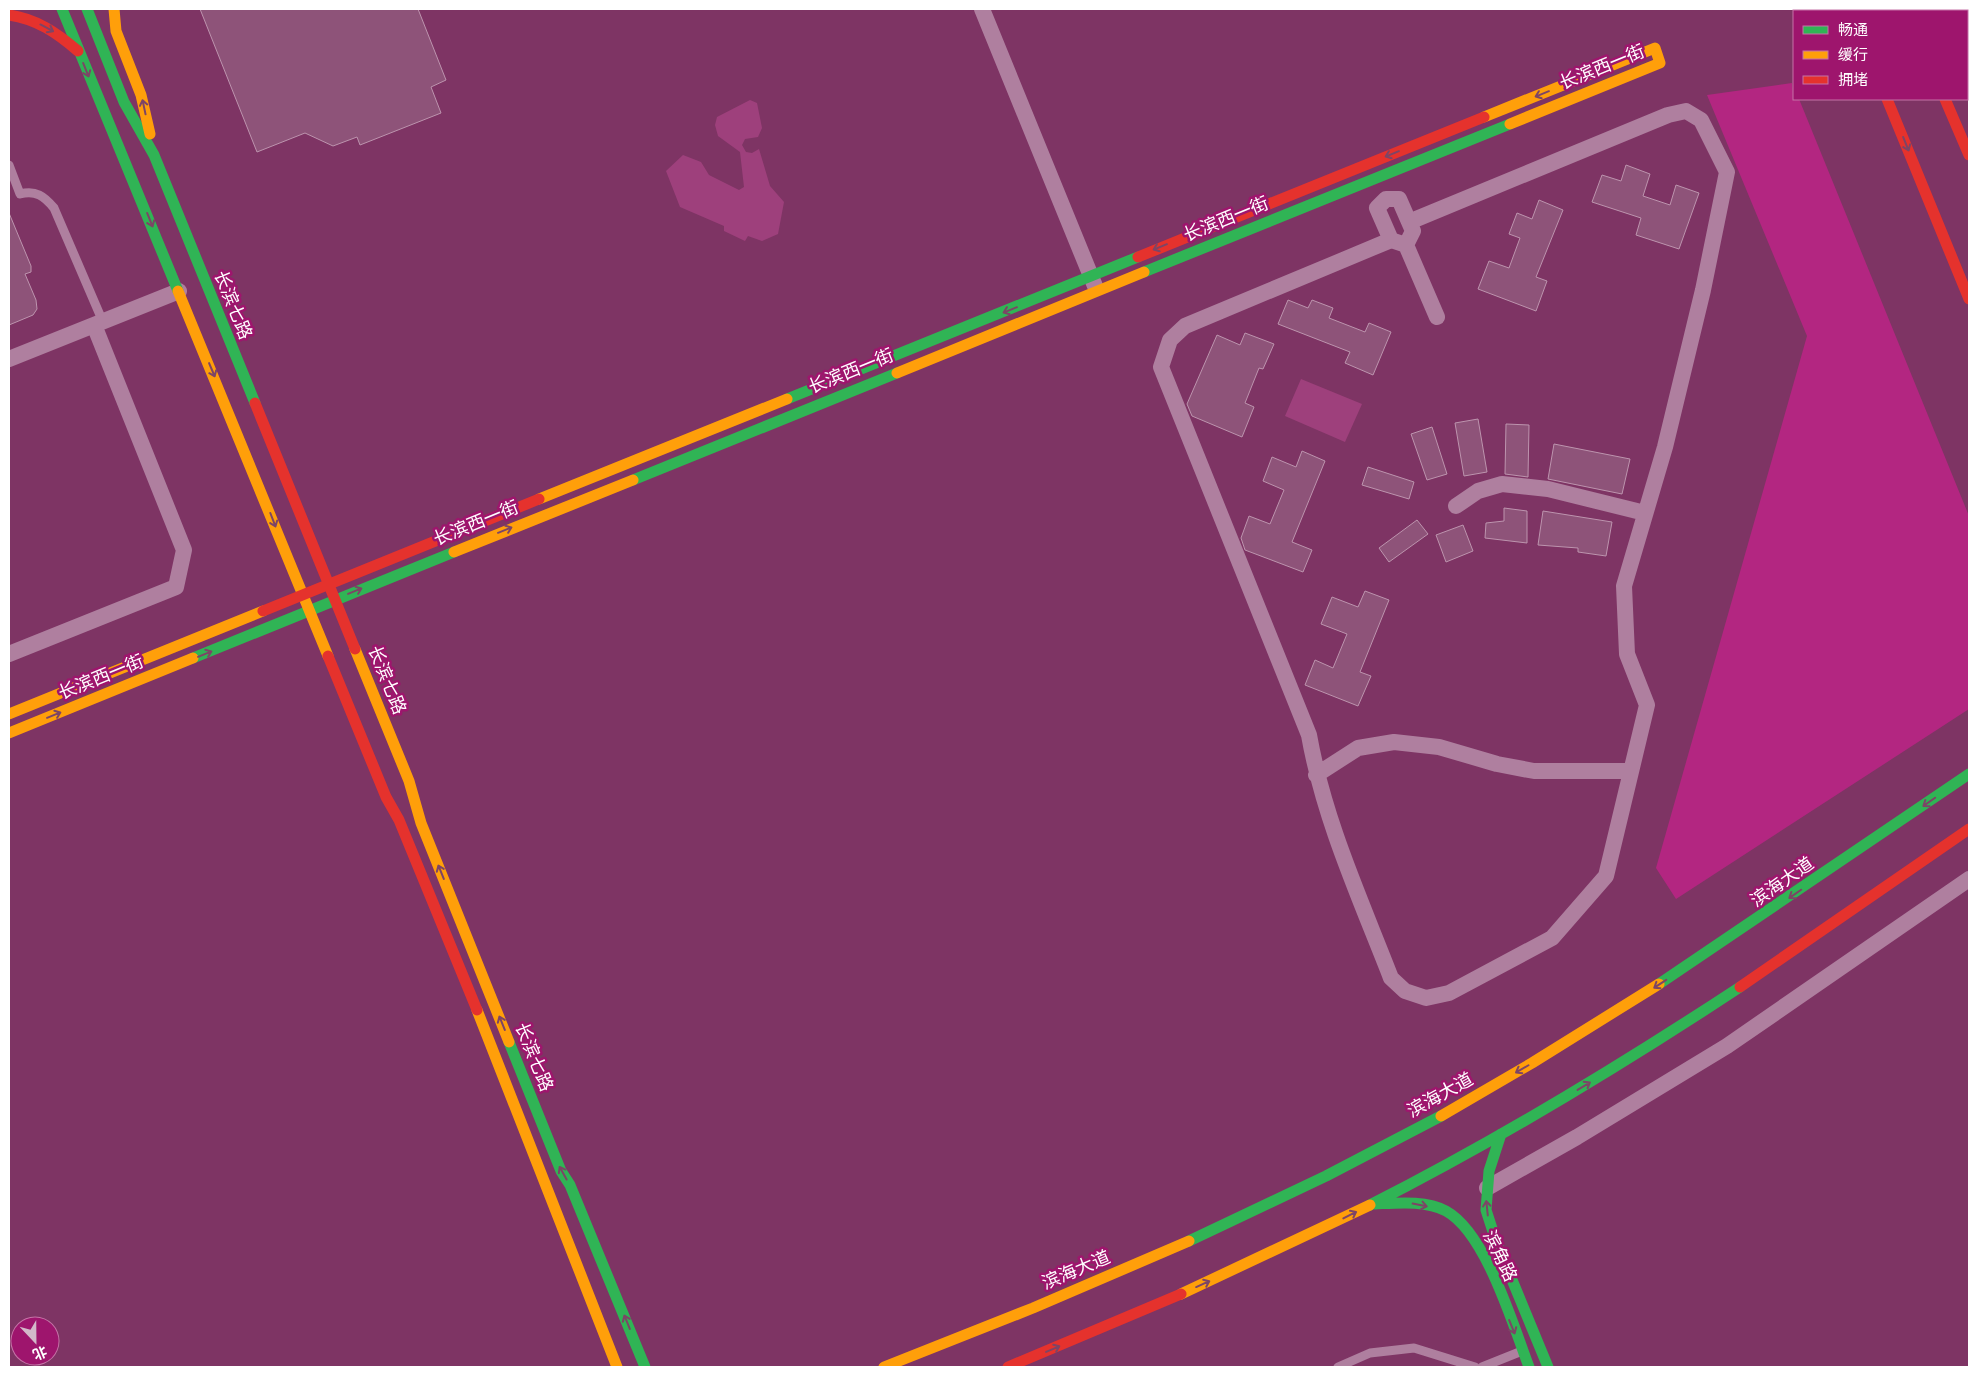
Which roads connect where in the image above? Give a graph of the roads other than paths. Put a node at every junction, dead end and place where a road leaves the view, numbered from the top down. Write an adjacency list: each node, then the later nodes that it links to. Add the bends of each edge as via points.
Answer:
1 (62, 9): 6 (main road, 长滨七路)
2 (86, 9): 9 (main road, 长滨七路, via 124,102)
3 (114, 9): 9 (main road, one-way to 3, via 141,95 116,31)
4 (982, 9): 16 (street)
5 (9, 15): 6 (main road, one-way to 6, via 44,26)
6 (79, 51): 17 (main road, 长滨七路, one-way to 17)
7 (1887, 100): 18 (main road, one-way to 18)
8 (1946, 100): 10 (main road)
9 (154, 155): 24 (main road, 长滨七路)
10 (1969, 155)
11 (9, 165): 20 (lane, via 20,194 31,192 44,196 54,208)
12 (1376, 177): 13 (street); 16 (main road, 长滨西一街); 16 (main road, 长滨西一街, one-way to 16, via 1660,62 1655,48)
13 (1386, 199): 14 (street, via 1400,199); 15 (street, via 1377,208)
14 (1409, 222): 15 (street, via 1413,231); 23 (street, via 1668,115 1686,112 1701,120 1727,172 1665,447)
15 (1399, 242): 19 (street); 33 (street, via 1184,326 1170,340 1161,367 1309,735)
16 (1094, 283): 24 (main road, 长滨西一街, one-way to 24); 26 (main road, 长滨西一街, one-way to 16)
17 (179, 292): 20 (street); 25 (main road, 长滨七路, one-way to 25)
18 (1969, 298)
19 (1437, 317)
20 (99, 323): 21 (street); 28 (street, via 184,550 176,587)
21 (9, 359)
22 (1456, 506): 23 (street, via 1478,491 1502,484 1548,489)
23 (1645, 513): 31 (street, via 1624,586 1627,654 1647,705)
24 (329, 585): 25 (main road, 长滨西一街); 26 (main road, 长滨七路)
25 (304, 595): 27 (main road, 长滨七路); 29 (main road, 长滨西一街)
26 (335, 599): 27 (main road, 长滨西一街); 41 (main road, 长滨七路, one-way to 26, via 561,1170)
27 (310, 610): 30 (main road, 长滨西一街, one-way to 27); 40 (main road, 长滨七路, via 459,966)
28 (9, 654)
29 (9, 714)
30 (9, 733)
31 (1631, 770): 33 (street, via 1534,771 1439,747 1394,742 1358,748); 33 (street, via 1606,876 1552,938 1449,993 1426,998 1405,991 1391,978 1334,832)
32 (1969, 774): 42 (main road, 滨海大道, one-way to 42, via 1727,940 1561,1046 1465,1102 1348,1164 1158,1254)
33 (1316, 775)
34 (1969, 829): 36 (main road, one-way to 34, via 1716,1004)
35 (1969, 879): 37 (street, via 1727,1046)
36 (1501, 1134): 37 (main road, 滨角路); 38 (main road)
37 (1487, 1188): 48 (main road, 滨角路, one-way to 37, via 1496,1241 1486,1210)
38 (1372, 1204): 39 (main road, 滨角路, one-way to 39, via 1405,1202 1425,1206 1446,1211 1463,1224 1481,1248); 43 (main road, one-way to 38, via 1152,1307)
39 (1522, 1351): 46 (lane); 47 (main road, 滨角路)
40 (617, 1367)
41 (646, 1367)
42 (884, 1367)
43 (1008, 1367)
44 (1338, 1367): 45 (lane, via 1370,1353 1414,1348)
45 (1476, 1367)
46 (1482, 1367)
47 (1529, 1367)
48 (1548, 1367)

